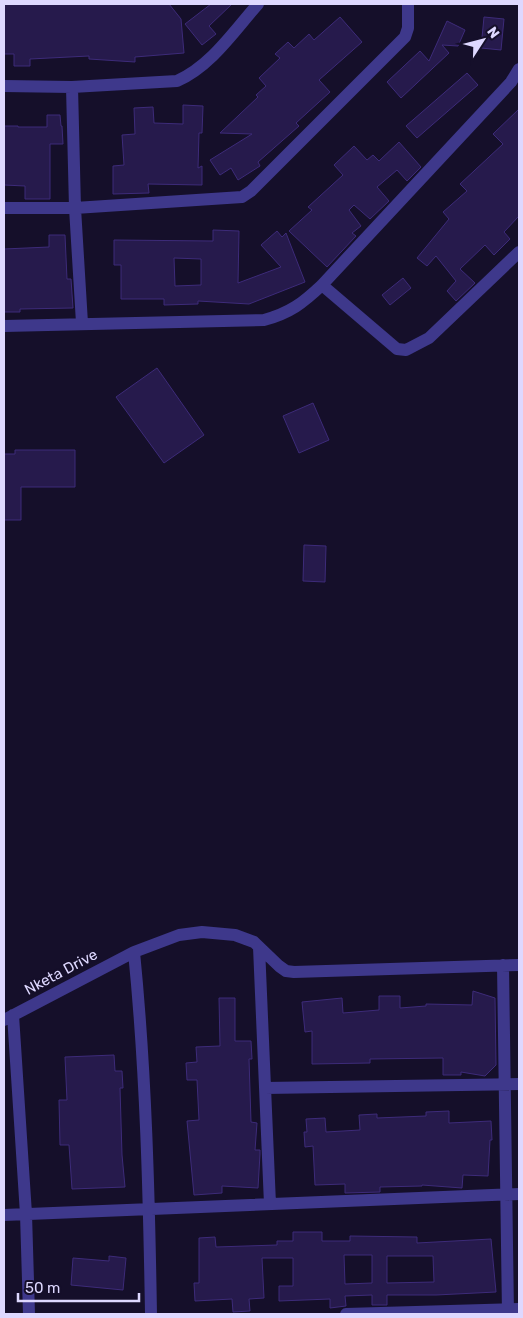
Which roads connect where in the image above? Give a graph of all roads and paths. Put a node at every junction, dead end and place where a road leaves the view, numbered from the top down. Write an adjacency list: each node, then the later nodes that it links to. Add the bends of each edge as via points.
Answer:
1 (258, 4): 5 (street, via 204,65 177,81)
2 (408, 4): 7 (street, via 405,36 242,197)
3 (519, 69): 9 (street, via 511,82)
4 (4, 86): 5 (street)
5 (72, 87): 7 (street)
6 (4, 208): 7 (street)
7 (75, 208): 10 (street)
8 (519, 252): 9 (street, via 429,338 406,350 397,349)
9 (322, 285): 10 (street, via 304,303 264,320)
10 (82, 323): 11 (street)
11 (4, 326)
12 (259, 947): 13 (street, Nketa Drive, via 235,935 202,932 179,935); 15 (street, Nketa Drive, via 279,966 294,972); 19 (street)
13 (134, 952): 16 (street, Nketa Drive); 23 (street)
14 (519, 965): 15 (street, Nketa Drive)
15 (503, 966): 17 (street)
16 (8, 1018): 24 (street)
17 (504, 1084): 18 (street); 19 (street); 21 (street)
18 (519, 1084)
19 (265, 1088): 22 (street)
20 (519, 1194): 21 (street)
21 (506, 1195): 22 (street); 26 (street)
22 (270, 1204): 23 (street)
23 (150, 1209): 24 (street); 28 (street)
24 (26, 1214): 25 (street); 27 (street)
25 (4, 1215)
26 (512, 1311): 29 (street)
27 (29, 1314)
28 (151, 1314)
29 (346, 1314)

